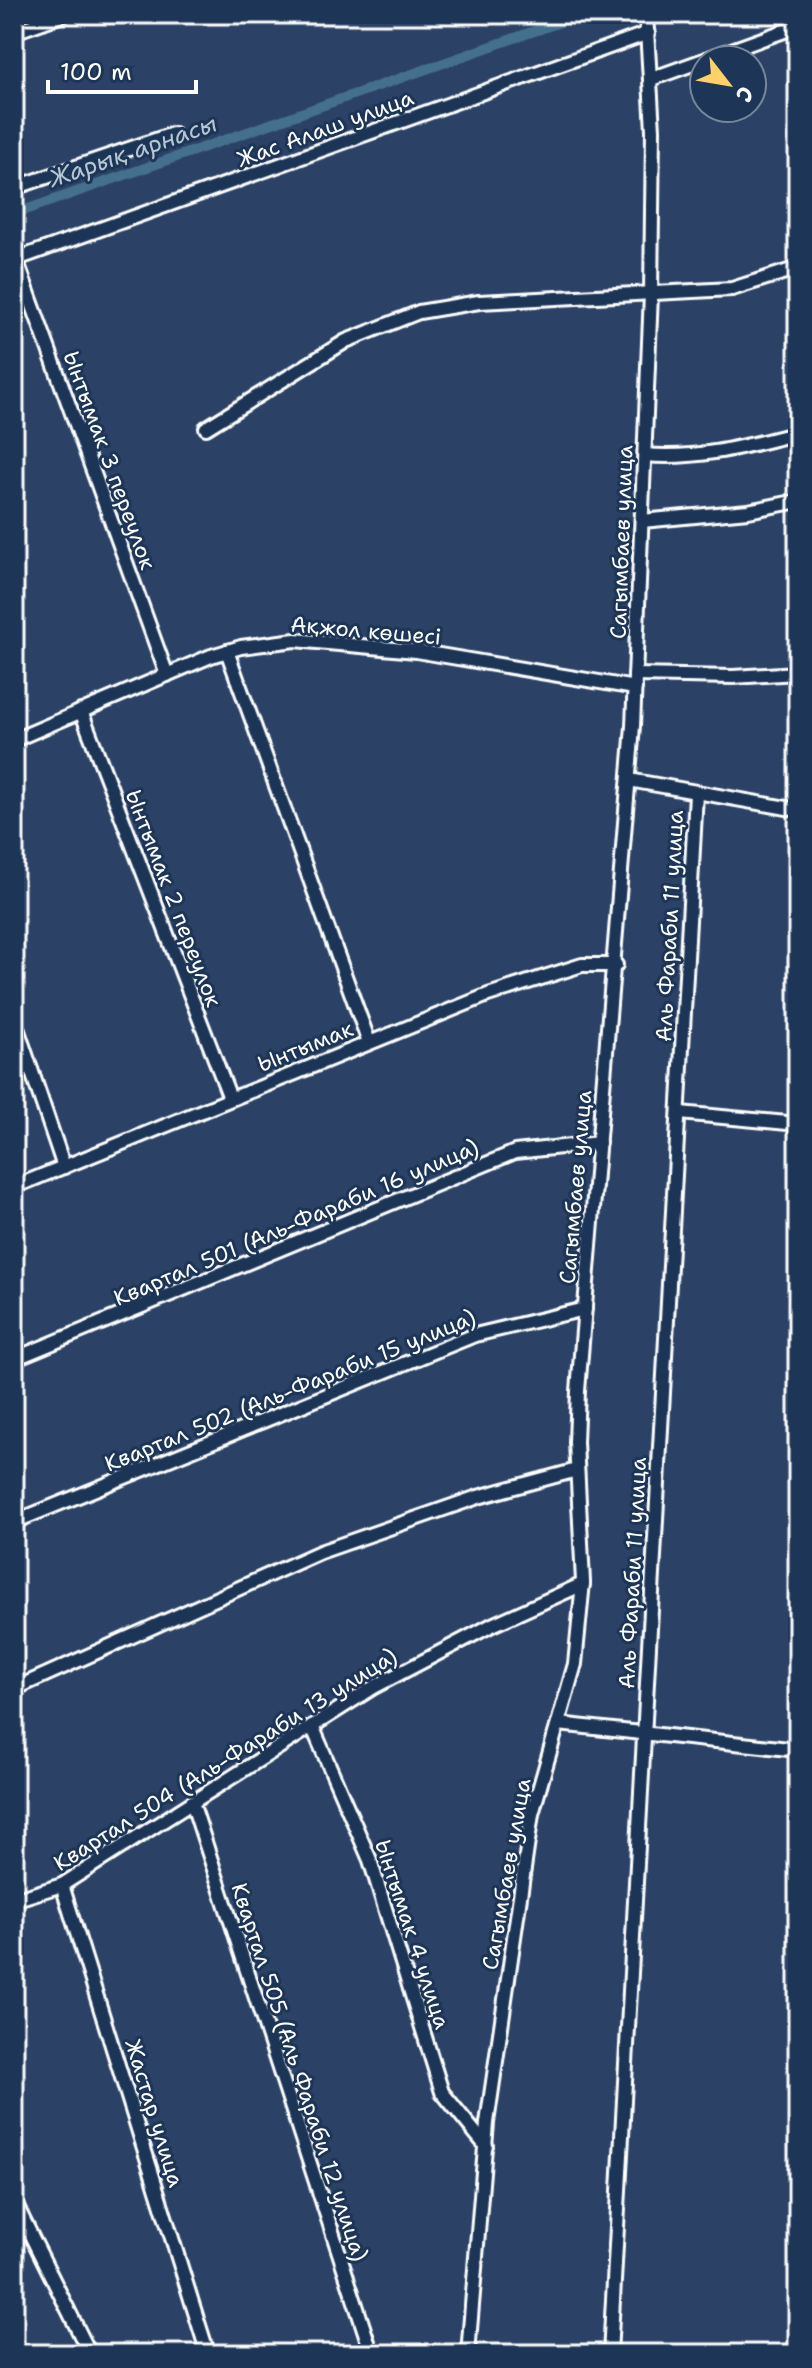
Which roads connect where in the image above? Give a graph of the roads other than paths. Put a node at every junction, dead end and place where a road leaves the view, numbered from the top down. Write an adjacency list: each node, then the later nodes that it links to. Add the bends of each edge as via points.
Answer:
1 (65, 14): 6 (street)
2 (474, 14): 3 (street)
3 (502, 14)
4 (646, 14): 7 (street, Сагымбаев улица)
5 (798, 26): 8 (street)
6 (14, 32)
7 (648, 33): 8 (street, Сагымбаев улица); 11 (street, Жас Алаш улица)
8 (651, 79): 13 (street, Сагымбаев улица)
9 (173, 134): 10 (street)
10 (14, 188)
11 (15, 259): 21 (street, Ынтымак 3 переулок)
12 (798, 268): 13 (street, via 732,289)
13 (651, 294): 14 (street, via 479,302 419,312 346,341); 16 (street, Сагымбаев улица)
14 (206, 428)
15 (798, 433): 16 (street, via 721,452 674,458)
16 (645, 455): 18 (street, Сагымбаев улица)
17 (798, 501): 18 (street)
18 (642, 521): 22 (street, Сагымбаев улица)
19 (227, 651): 21 (street, Ақжол көшесі); 22 (street, Ақжол көшесі, via 295,640); 30 (street)
20 (798, 673): 22 (street, Ақжол көшесі)
21 (167, 675): 23 (street, Ақжол көшесі)
22 (635, 682): 25 (street, Сагымбаев улица)
23 (81, 711): 24 (street, Ақжол көшесі); 31 (street, Ынтымак 2 переулок)
24 (14, 738)
25 (629, 780): 26 (street); 28 (street, Сагымбаев улица)
26 (696, 794): 27 (street); 32 (street, Аль Фараби 11 улица)
27 (798, 810)
28 (616, 965): 30 (street, Ынтымак, via 582,965 551,973); 34 (street, Сагымбаев улица)
29 (14, 1019): 35 (street)
30 (369, 1042): 31 (street, Ынтымак)
31 (230, 1098): 35 (street, Ынтымак)
32 (680, 1113): 33 (street); 45 (street, Аль Фараби 11 улица)
33 (798, 1124)
34 (599, 1143): 37 (street, Сагымбаев улица); 38 (street, Квартал 501 (Аль-Фараби 16 улица), via 515,1152)
35 (64, 1167): 36 (street, Ынтымак)
36 (14, 1187)
37 (585, 1309): 39 (street, Сагымбаев улица); 40 (street, Квартал 502 (Аль-Фараби 15 улица), via 475,1335)
38 (14, 1359)
39 (577, 1470): 41 (street, Сагымбаев улица); 42 (street, via 478,1497 320,1552)
40 (14, 1522)
41 (583, 1584): 43 (street, Сагымбаев улица, via 575,1664); 44 (street, Квартал 504 (Аль-Фараби 13 улица), via 492,1625)
42 (14, 1689)
43 (558, 1724): 45 (street); 50 (street, Сагымбаев улица, via 532,1814)
44 (312, 1726): 47 (street, Квартал 504 (Аль-Фараби 13 улица)); 50 (street, Ынтымак 4 улица, via 370,1860 442,2092)
45 (644, 1736): 46 (street); 56 (street, Аль Фараби 11 улица)
46 (798, 1750)
47 (192, 1802): 48 (street, Квартал 504 (Аль-Фараби 13 улица)); 54 (street, Квартал 505 (Аль Фараби 12 улица))
48 (62, 1885): 49 (street, Квартал 504 (Аль-Фараби 13 улица)); 53 (street, Жастар улица)
49 (14, 1900)
50 (486, 2146): 55 (street, Сагымбаев улица)
51 (14, 2201): 52 (street)
52 (90, 2354)
53 (208, 2354)
54 (372, 2354)
55 (468, 2354)
56 (610, 2354)

